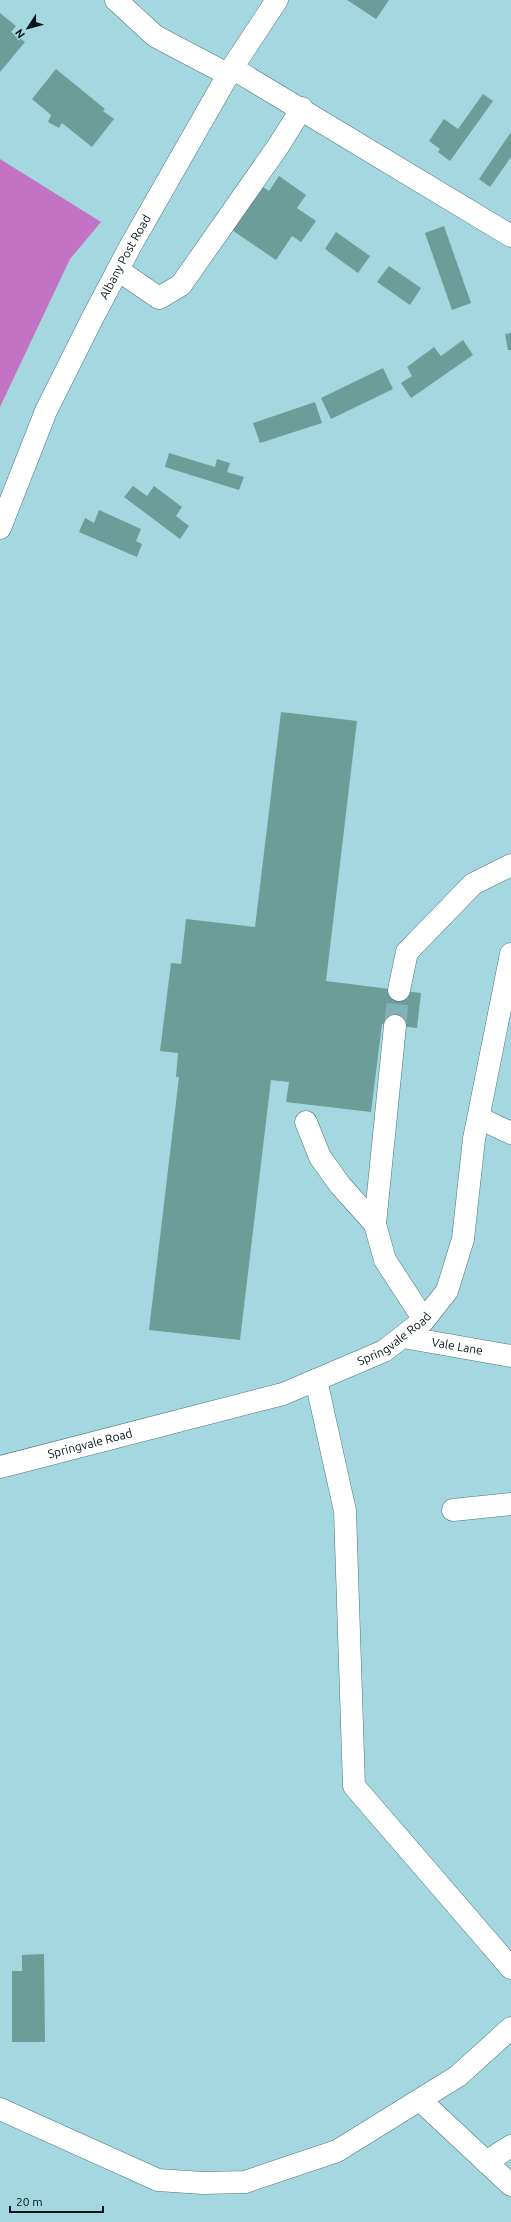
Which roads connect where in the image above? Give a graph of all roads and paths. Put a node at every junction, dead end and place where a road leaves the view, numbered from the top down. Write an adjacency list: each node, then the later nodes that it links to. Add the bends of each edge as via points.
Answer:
1 (116, 0): 3 (street, via 155,36)
2 (277, 0): 3 (street, Albany Post Road)
3 (231, 71): 4 (street); 6 (street, Albany Post Road)
4 (302, 108): 5 (street); 6 (street, via 181,285 159,298)
5 (511, 236)
6 (118, 270): 7 (street, Albany Post Road, via 46,411)
7 (0, 528)
8 (511, 865): 10 (street, via 473,884 408,952)
9 (511, 954): 12 (street, Springvale Road)
10 (399, 990)
11 (395, 1026): 15 (street)
12 (478, 1118): 14 (street); 16 (street, Springvale Road, via 463,1239 447,1291)
13 (306, 1122): 15 (street, via 320,1157 340,1185)
14 (511, 1133)
15 (375, 1224): 16 (street, via 385,1260)
16 (424, 1320): 17 (street, Springvale Road)
17 (404, 1337): 18 (street, Vale Lane); 19 (street, Springvale Road, via 384,1351)
18 (511, 1356)
19 (316, 1380): 20 (street, Springvale Road, via 283,1394); 23 (street, via 345,1511 354,1786)
20 (0, 1467)
21 (511, 1504): 22 (street)
22 (454, 1510)
23 (511, 1968)
24 (511, 2028): 25 (street, via 458,2076)
25 (420, 2100): 26 (street, via 337,2151 245,2182 203,2183 158,2180); 28 (street)
26 (0, 2109)
27 (511, 2146): 28 (street)
28 (486, 2162): 29 (street)
29 (511, 2185)

